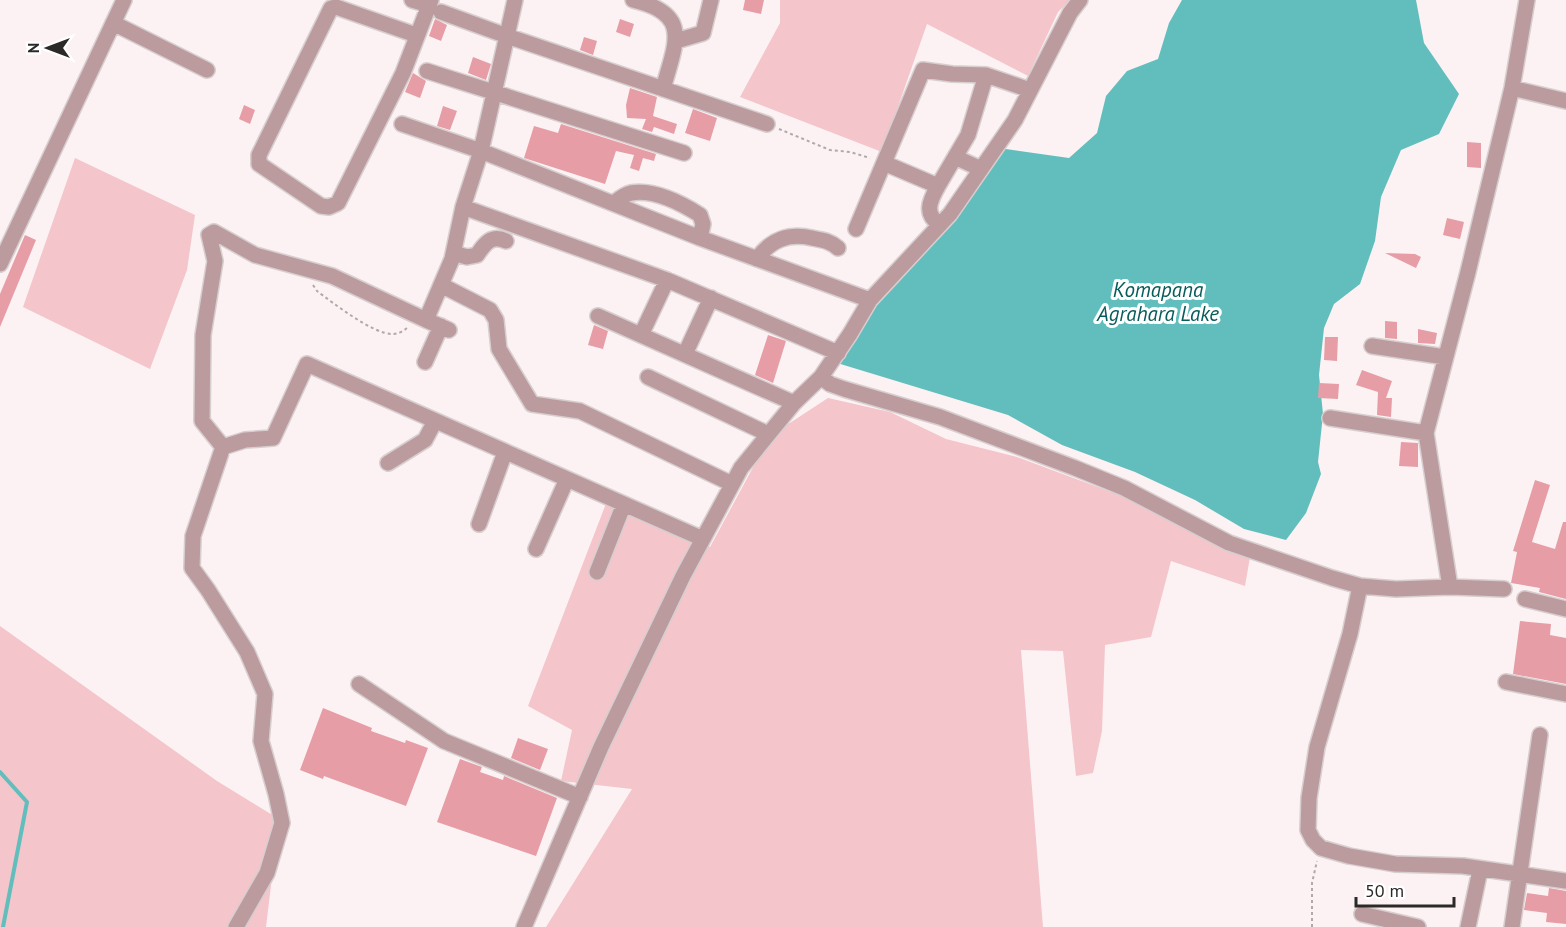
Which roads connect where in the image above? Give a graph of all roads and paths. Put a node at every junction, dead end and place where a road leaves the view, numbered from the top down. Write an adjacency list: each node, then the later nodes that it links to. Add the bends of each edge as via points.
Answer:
1 (124, 0): 9 (street)
2 (412, 0): 8 (street)
3 (515, 0): 11 (street)
4 (633, 0): 12 (street, via 648,3 664,13 675,26)
5 (711, 0): 12 (street, via 703,33)
6 (1080, 0): 18 (street)
7 (1527, 0): 16 (street)
8 (434, 6): 10 (street); 11 (street)
9 (113, 23): 13 (street); 38 (street)
10 (416, 35): 10 (street, via 331,8 259,155 259,164 321,206 338,203 403,73)
11 (507, 36): 17 (street); 19 (street)
12 (676, 42): 17 (street)
13 (207, 70)
14 (427, 72): 19 (street)
15 (986, 75): 18 (street); 25 (street, via 968,135); 26 (street, via 923,70)
16 (1512, 88): 20 (street); 50 (street)
17 (663, 89): 22 (street)
18 (1030, 90): 27 (street, via 1015,120)
19 (493, 94): 23 (street); 24 (street)
20 (1566, 101)
21 (402, 124): 23 (street)
22 (767, 124): 26 (path, via 830,150)
23 (481, 151): 29 (street); 30 (street)
24 (684, 153)
25 (955, 158): 27 (street); 28 (street)
26 (884, 163): 28 (street); 32 (street)
27 (981, 169): 31 (street)
28 (938, 186): 31 (street, via 929,213)
29 (614, 203): 33 (street); 33 (street, via 628,193 640,192 670,200 700,215)
30 (463, 207): 36 (street); 40 (street)
31 (940, 225): 43 (street)
32 (856, 229)
33 (700, 238): 37 (street)
34 (506, 241): 36 (street, via 492,238 477,255)
35 (838, 248): 37 (street, via 830,241 797,235 763,250)
36 (454, 253): 41 (street)
37 (757, 259): 43 (street)
38 (0, 264)
39 (308, 268): 45 (street); 45 (path, via 317,291 380,332 404,332); 59 (street, via 255,255 214,232 209,235 215,261 203,335 202,421)
40 (667, 280): 42 (street); 46 (street)
41 (441, 285): 45 (street); 63 (street, via 490,310 496,320 500,349 531,404 580,411)
42 (711, 298): 48 (street); 49 (street)
43 (870, 300): 48 (street)
44 (598, 316): 46 (street)
45 (423, 318): 51 (street, via 445,328)
46 (641, 335): 49 (street)
47 (1372, 346): 50 (street)
48 (838, 353): 53 (street)
49 (685, 354): 54 (street)
50 (1445, 357): 57 (street)
51 (425, 362)
52 (648, 377): 58 (street)
53 (820, 377): 54 (street); 69 (street, via 844,389 940,417 1124,488 1229,543)
54 (794, 403): 58 (street)
55 (1330, 418): 57 (street)
56 (435, 421): 59 (street, via 307,364 273,438); 60 (street); 61 (street, via 425,440)
57 (1426, 433): 70 (street)
58 (768, 434): 63 (street)
59 (223, 447): 84 (street, via 193,536 192,567 247,652 265,694 261,741 282,824 267,873)
60 (505, 452): 62 (street); 65 (street)
61 (388, 463)
62 (567, 479): 64 (street); 67 (street)
63 (732, 484): 66 (street)
64 (624, 504): 66 (street); 68 (street)
65 (479, 524)
66 (703, 539): 78 (street)
67 (536, 549)
68 (597, 572)
69 (1360, 586): 70 (street); 79 (street, via 1317,747 1309,798 1308,830)
70 (1450, 587): 71 (street)
71 (1504, 589)
72 (1525, 599): 73 (street)
73 (1566, 609)
74 (1506, 682): 76 (street)
75 (359, 684): 78 (street, via 444,741)
76 (1566, 694)
77 (1540, 735): 81 (street)
78 (580, 797): 85 (street)
79 (1320, 848): 80 (street, via 1395,864); 86 (path, via 1312,883)
80 (1480, 870): 81 (street); 88 (street)
81 (1520, 876): 82 (street); 89 (street)
82 (1566, 881)
83 (1362, 914): 87 (street)
84 (236, 927)
85 (524, 927)
86 (1312, 927)
87 (1418, 927)
88 (1468, 927)
89 (1512, 927)

